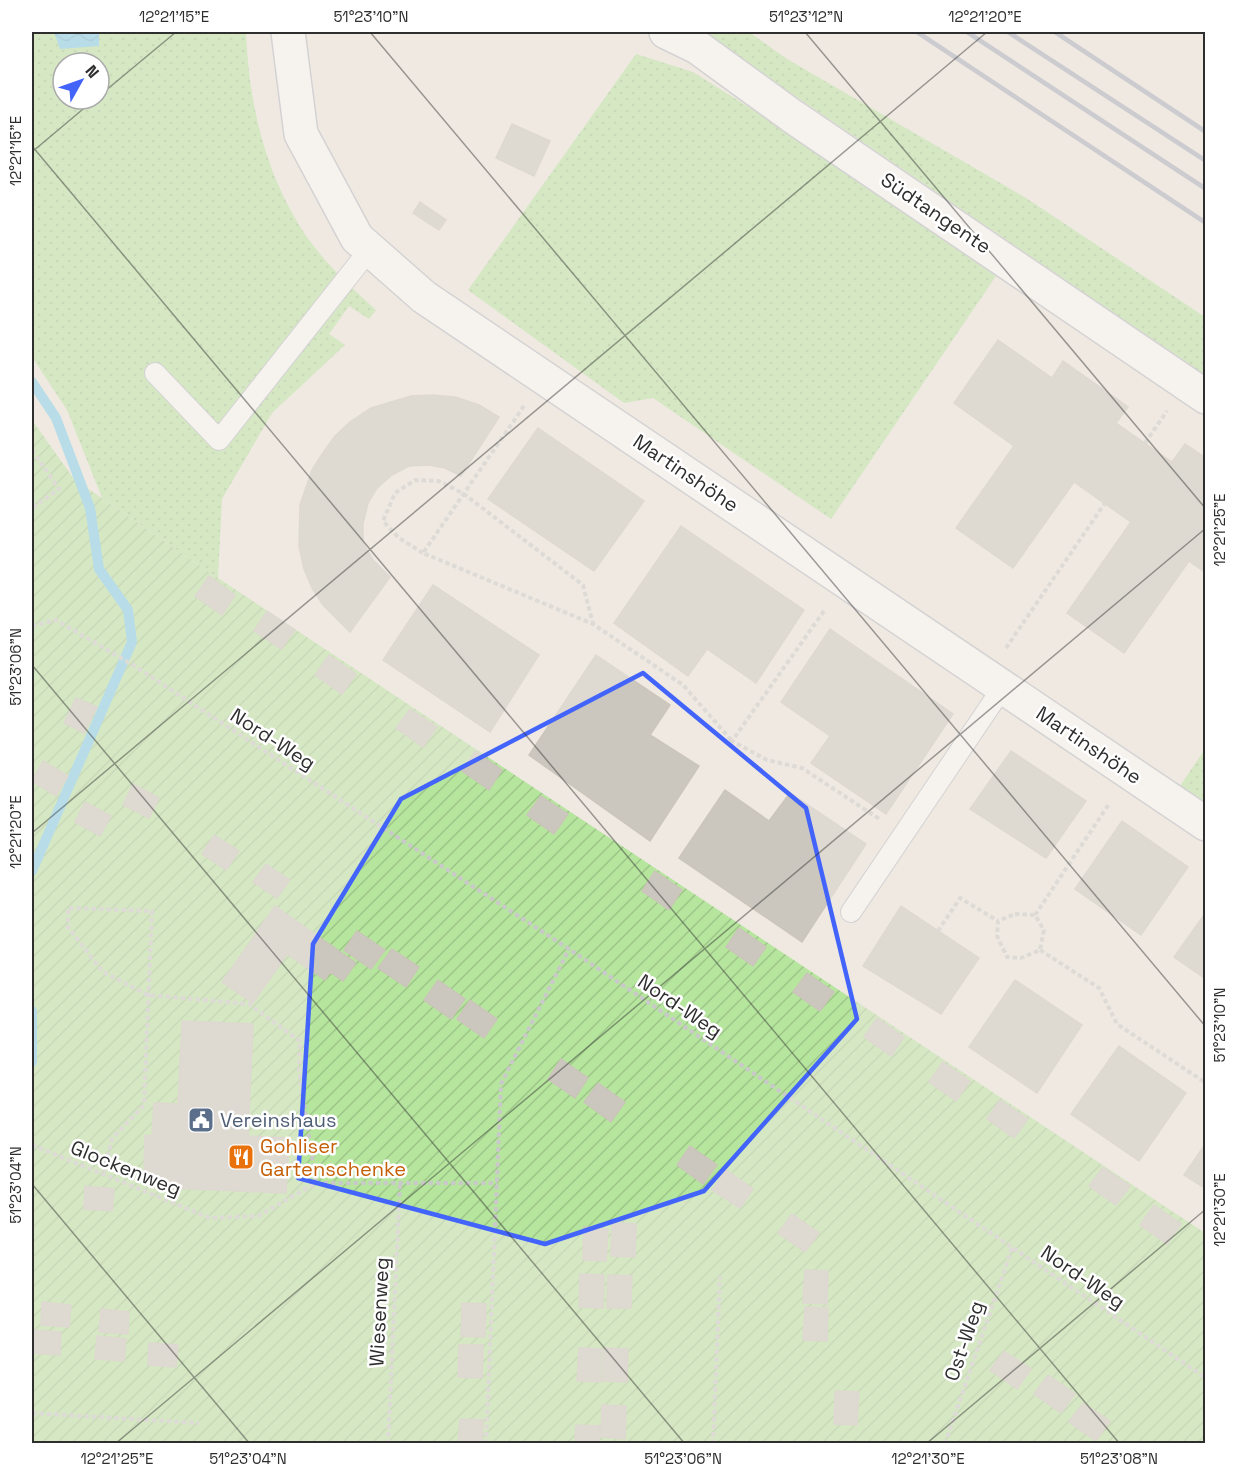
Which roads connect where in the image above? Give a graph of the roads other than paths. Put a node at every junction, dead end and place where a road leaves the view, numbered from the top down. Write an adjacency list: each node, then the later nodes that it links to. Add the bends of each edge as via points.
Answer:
1 (288, 32): 3 (street, Martinshöhe, via 301,134 357,238)
2 (666, 32): 5 (street, Südtangente, via 698,48)
3 (370, 249): 4 (lane, via 219,440); 6 (street, Martinshöhe, via 424,297)
4 (155, 373)
5 (1206, 397)
6 (995, 682): 7 (street, Martinshöhe); 8 (lane, via 903,835)
7 (1206, 824)
8 (851, 912)

